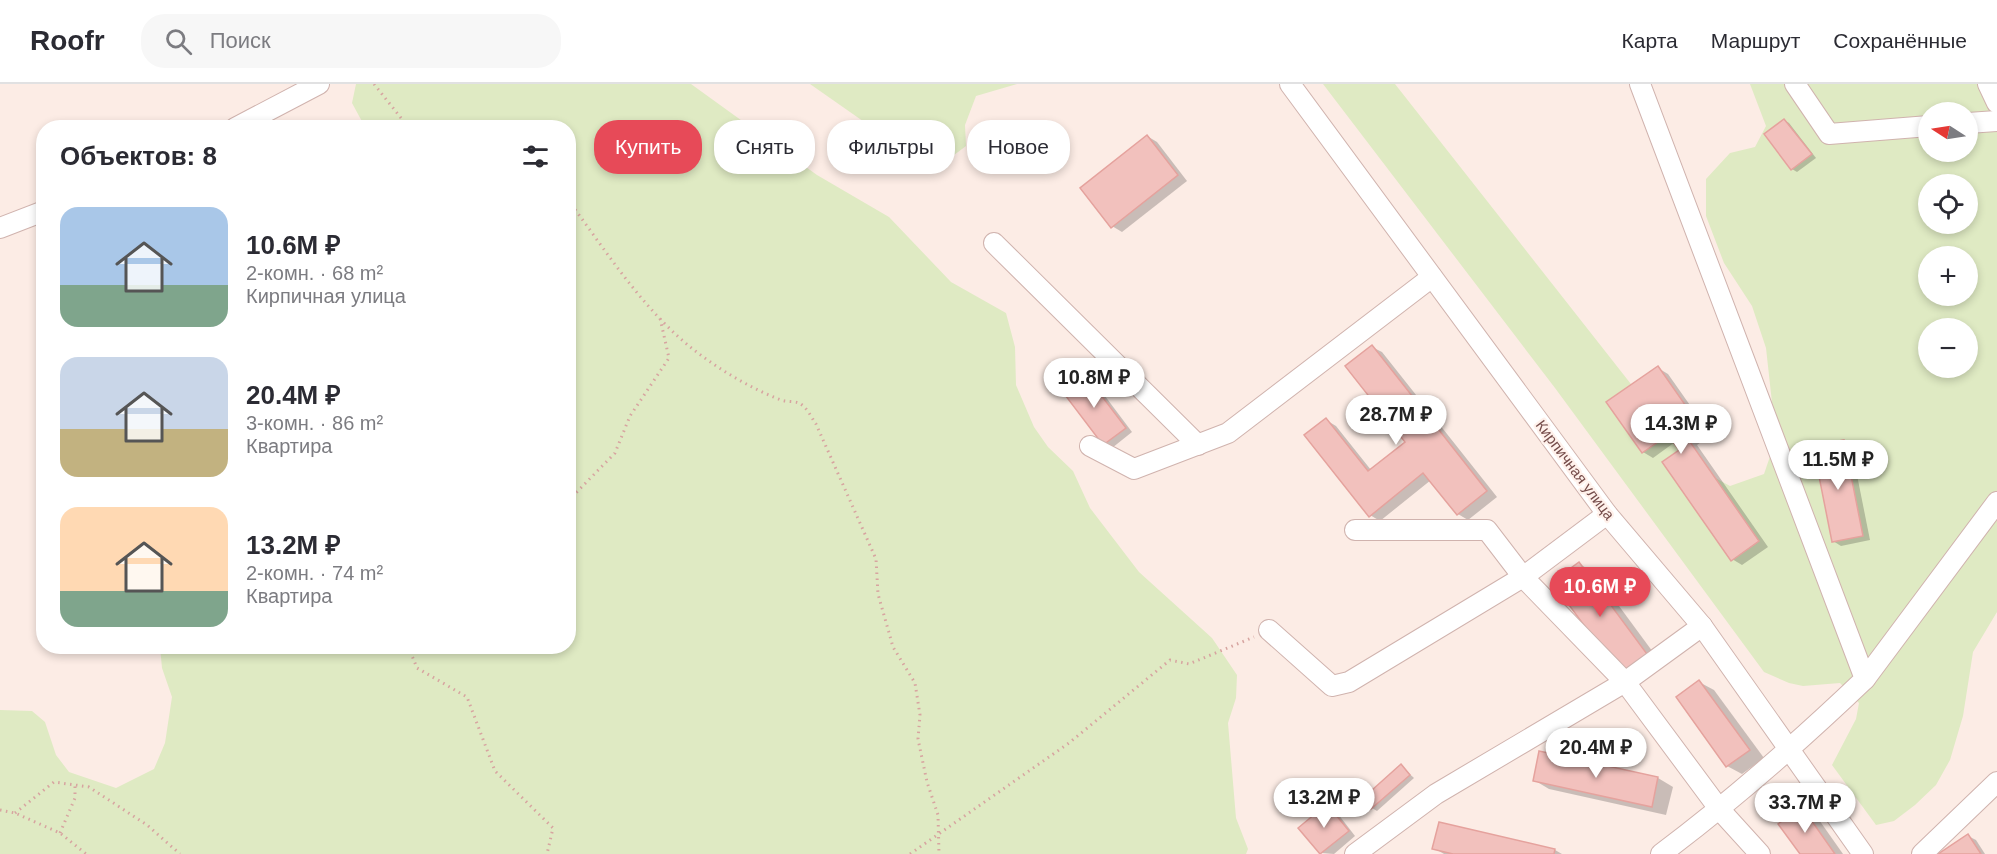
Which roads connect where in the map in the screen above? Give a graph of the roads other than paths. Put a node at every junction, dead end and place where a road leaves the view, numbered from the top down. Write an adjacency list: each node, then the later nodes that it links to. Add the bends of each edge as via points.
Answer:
1 (319, 84): 7 (street)
2 (1290, 84): 14 (street, Кирпичная улица)
3 (1640, 84): 23 (street)
4 (1795, 84): 10 (street, via 1829,134)
5 (1988, 84): 6 (street)
6 (1997, 103)
7 (250, 120)
8 (1997, 121): 9 (street)
9 (1978, 122)
10 (1918, 127)
11 (36, 214): 12 (street)
12 (0, 228)
13 (994, 243): 15 (street)
14 (1432, 277): 15 (street, via 1228,433); 18 (street, Кирпичная улица)
15 (1198, 445): 16 (street, via 1134,469)
16 (1090, 446)
17 (1997, 502): 23 (street)
18 (1607, 514): 20 (street); 21 (street, Кирпичная улица)
19 (1355, 530): 20 (street, via 1487,530)
20 (1523, 577): 22 (street, via 1349,682 1332,686); 24 (street)
21 (1702, 626): 24 (street); 25 (street, Кирпичная улица)
22 (1269, 630)
23 (1865, 679): 25 (street)
24 (1625, 682): 27 (street); 28 (street, via 1436,794)
25 (1790, 750): 27 (street); 31 (street, Кирпичная улица)
26 (1997, 782): 32 (street)
27 (1720, 810): 29 (street); 30 (street)
28 (1355, 854)
29 (1662, 854)
30 (1760, 854)
31 (1863, 854)
32 (1922, 854)

